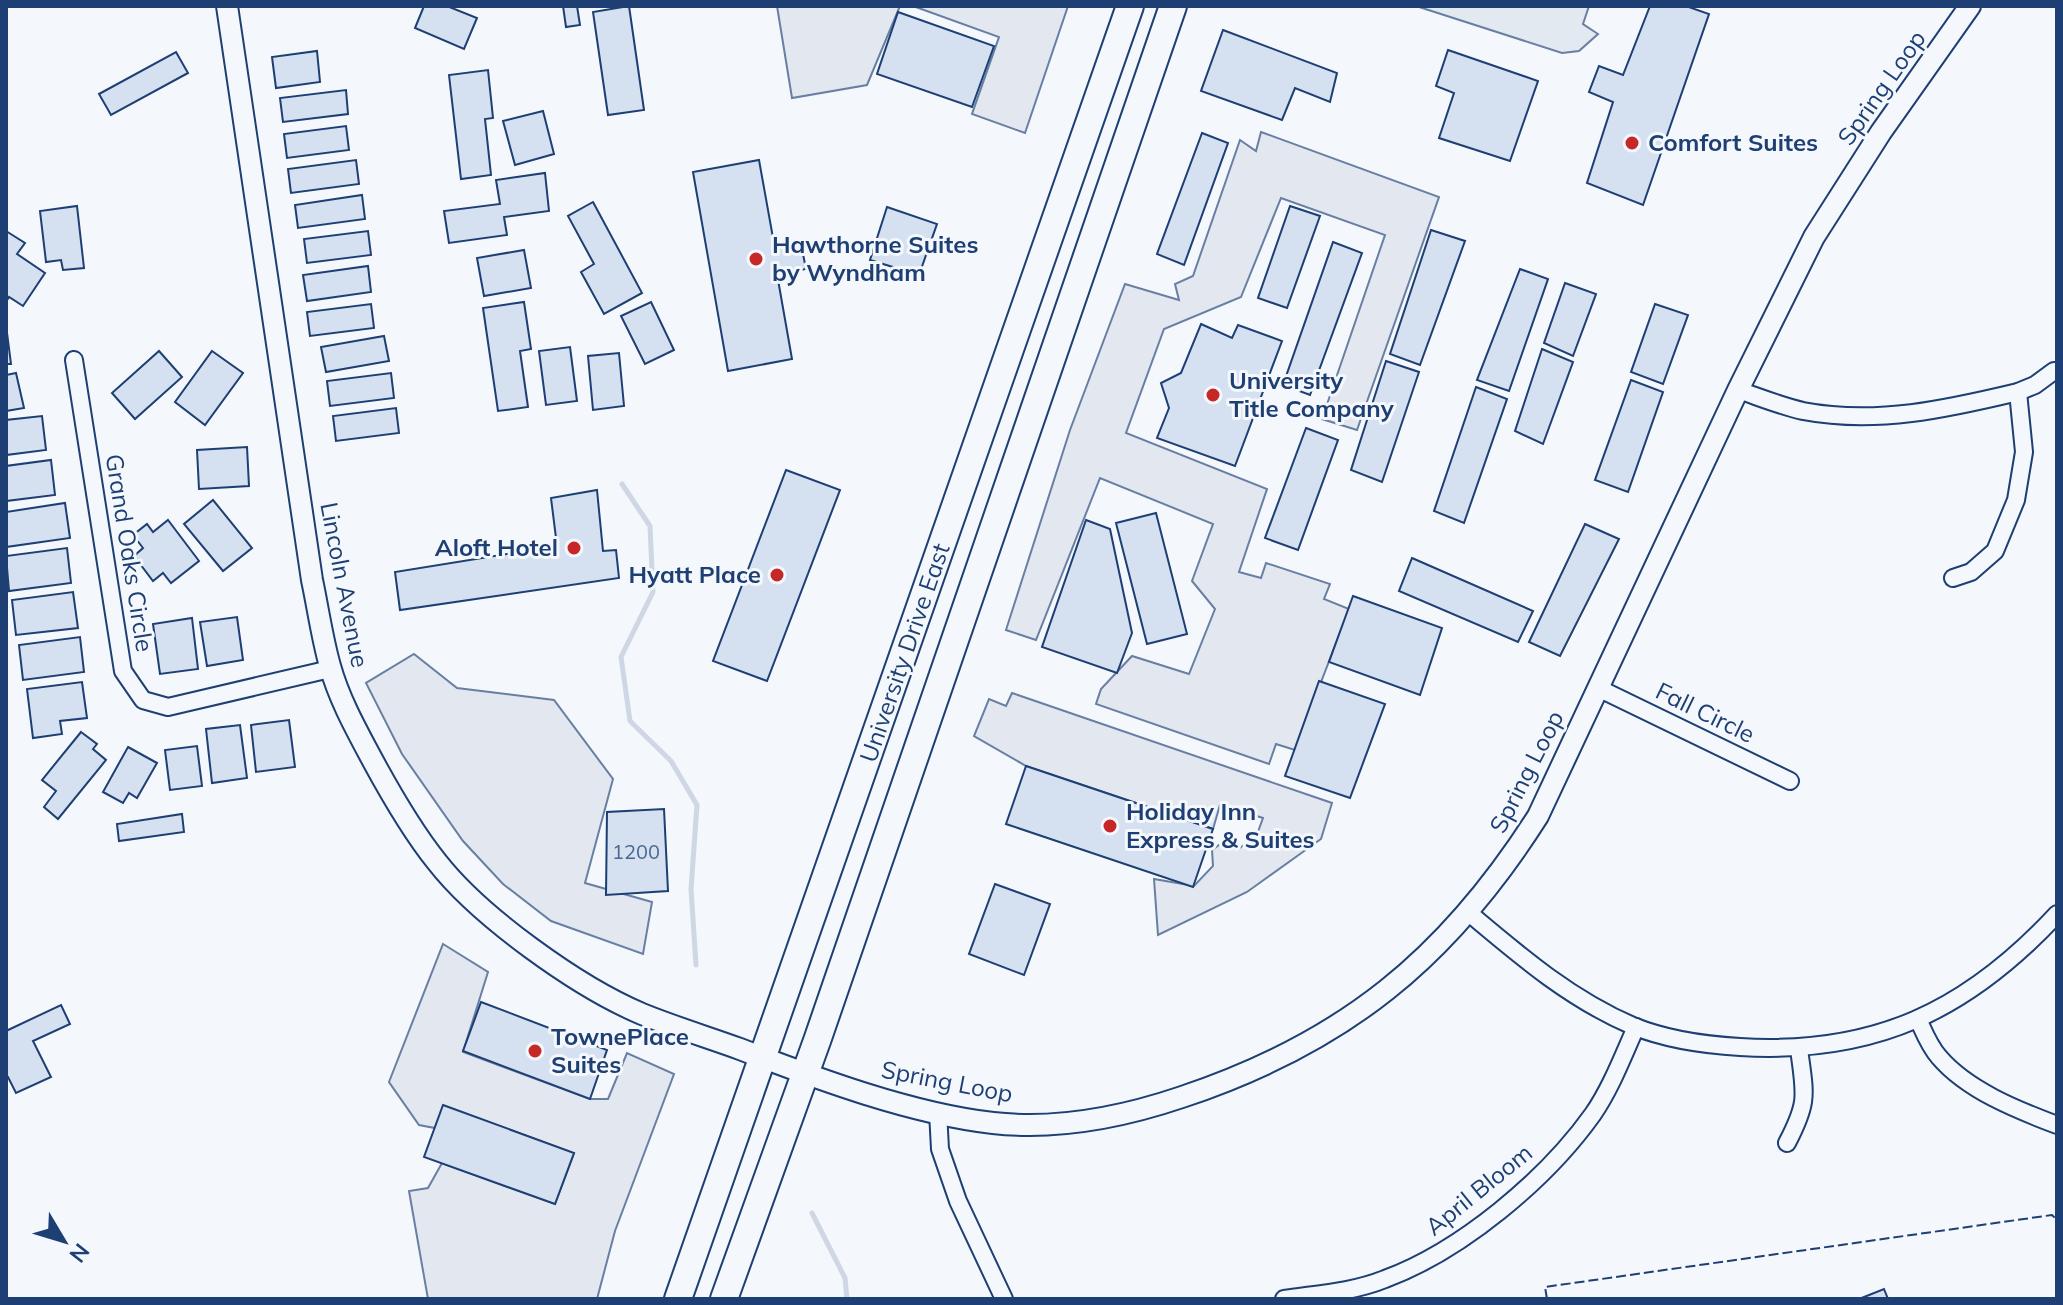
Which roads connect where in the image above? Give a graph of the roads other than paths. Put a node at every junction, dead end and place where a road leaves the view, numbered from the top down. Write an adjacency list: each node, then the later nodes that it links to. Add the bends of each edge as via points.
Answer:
1 (227, 6): 12 (street, Lincoln Avenue)
2 (1130, 6): 9 (main road, University Drive East)
3 (1173, 6): 10 (main road, University Drive East)
4 (1970, 6): 7 (street, Spring Loop, via 1814,237)
5 (74, 360): 12 (street, Grand Oaks Circle, via 123,671 143,700 168,707)
6 (2054, 371): 8 (street)
7 (1738, 390): 8 (street, via 1803,411 1862,417 1933,410); 13 (street, Spring Loop)
8 (2018, 392): 11 (street, via 2024,452 2016,500 1995,551 1971,572)
9 (985, 421): 10 (main road); 20 (main road, University Drive East)
10 (1027, 433): 21 (main road, University Drive East)
11 (1953, 578)
12 (330, 669): 20 (street, Lincoln Avenue, via 398,806 438,864 489,915 564,970 639,1013)
13 (1598, 688): 14 (street, Fall Circle); 15 (street, Spring Loop, via 1538,816)
14 (1790, 781)
15 (1469, 913): 18 (street, via 1559,987); 22 (street, Spring Loop, via 1415,968 1358,1013 1231,1081 1157,1105 1059,1123 993,1123)
16 (2057, 914): 17 (street, via 1992,976)
17 (1918, 1019): 19 (street, via 1868,1037); 23 (street, via 1940,1058 1959,1074)
18 (1636, 1027): 19 (street, via 1726,1046); 28 (street, April Bloom, via 1594,1113 1554,1162 1454,1245 1383,1280)
19 (1799, 1049): 24 (street, via 1805,1099)
20 (763, 1058): 21 (street, Lincoln Avenue); 25 (main road, University Drive East)
21 (805, 1073): 22 (street, Spring Loop); 26 (main road, University Drive East)
22 (938, 1112): 27 (street, via 940,1149 958,1201)
23 (2057, 1125)
24 (1787, 1143)
25 (678, 1299)
26 (724, 1299)
27 (1004, 1299)
28 (1284, 1299)

